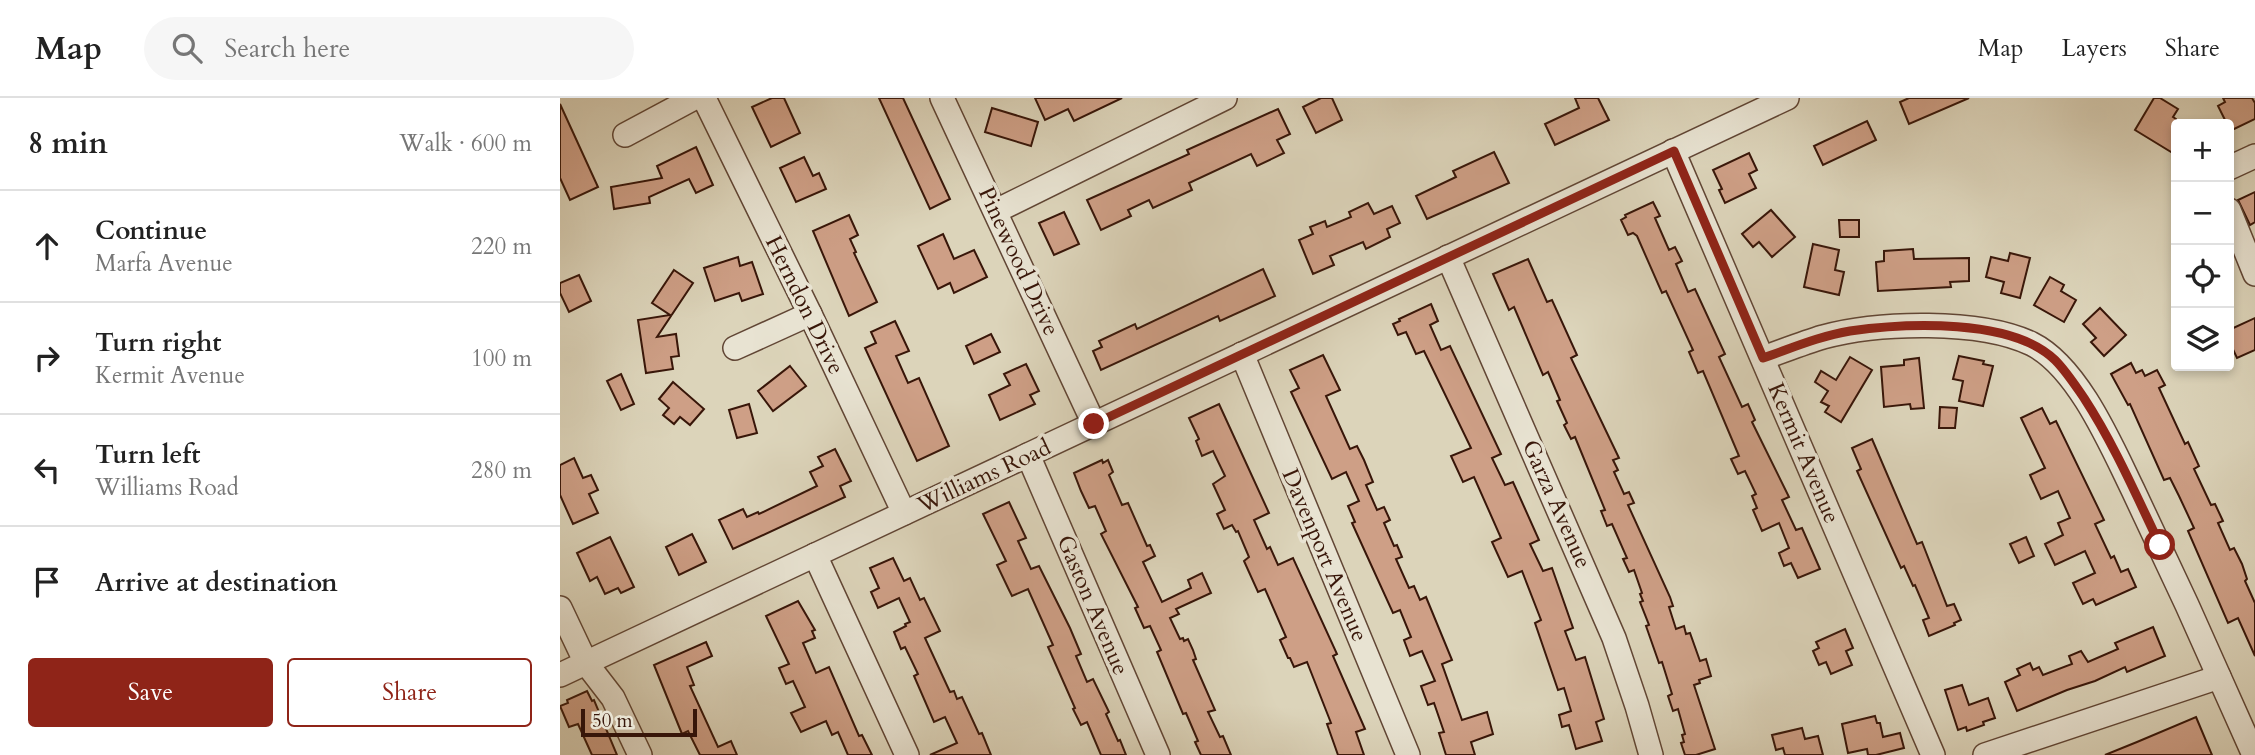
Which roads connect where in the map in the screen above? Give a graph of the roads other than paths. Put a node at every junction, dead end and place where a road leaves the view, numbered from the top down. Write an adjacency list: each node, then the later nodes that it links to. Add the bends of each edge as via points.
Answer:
1 (695, 98): 7 (street)
2 (704, 98): 15 (street, Herndon Drive)
3 (942, 98): 11 (street, Pinewood Drive)
4 (1225, 98): 6 (street)
5 (1787, 98): 8 (street, Williams Road)
6 (1185, 107): 11 (street)
7 (625, 135)
8 (1674, 151): 13 (street, Williams Road); 18 (street, Kermit Avenue)
9 (2255, 156): 10 (street)
10 (2234, 166)
11 (996, 211): 19 (street, Pinewood Drive)
12 (2234, 222): 14 (street)
13 (1448, 257): 17 (street, Williams Road); 31 (street, Garza Avenue, via 1614,638)
14 (2254, 270)
15 (810, 314): 16 (street); 21 (street, Herndon Drive)
16 (735, 348)
17 (1242, 354): 19 (street, Williams Road); 30 (street, Davenport Avenue)
18 (1763, 358): 26 (street, via 1849,331 1966,326 2003,332 2054,359 2102,427); 32 (street, Kermit Avenue)
19 (1094, 424): 20 (street, Williams Road)
20 (1028, 455): 21 (street, Williams Road); 29 (street, Gaston Avenue)
21 (904, 513): 22 (street, Williams Road)
22 (815, 555): 24 (street, Williams Road); 28 (street)
23 (560, 608): 24 (street)
24 (586, 663): 25 (street, Williams Road); 27 (street, via 613,698)
25 (560, 675)
26 (2219, 677): 33 (street); 34 (street)
27 (640, 755)
28 (907, 755)
29 (1158, 755)
30 (1408, 755)
31 (1651, 755)
32 (1933, 755)
33 (1985, 755)
34 (2254, 755)

